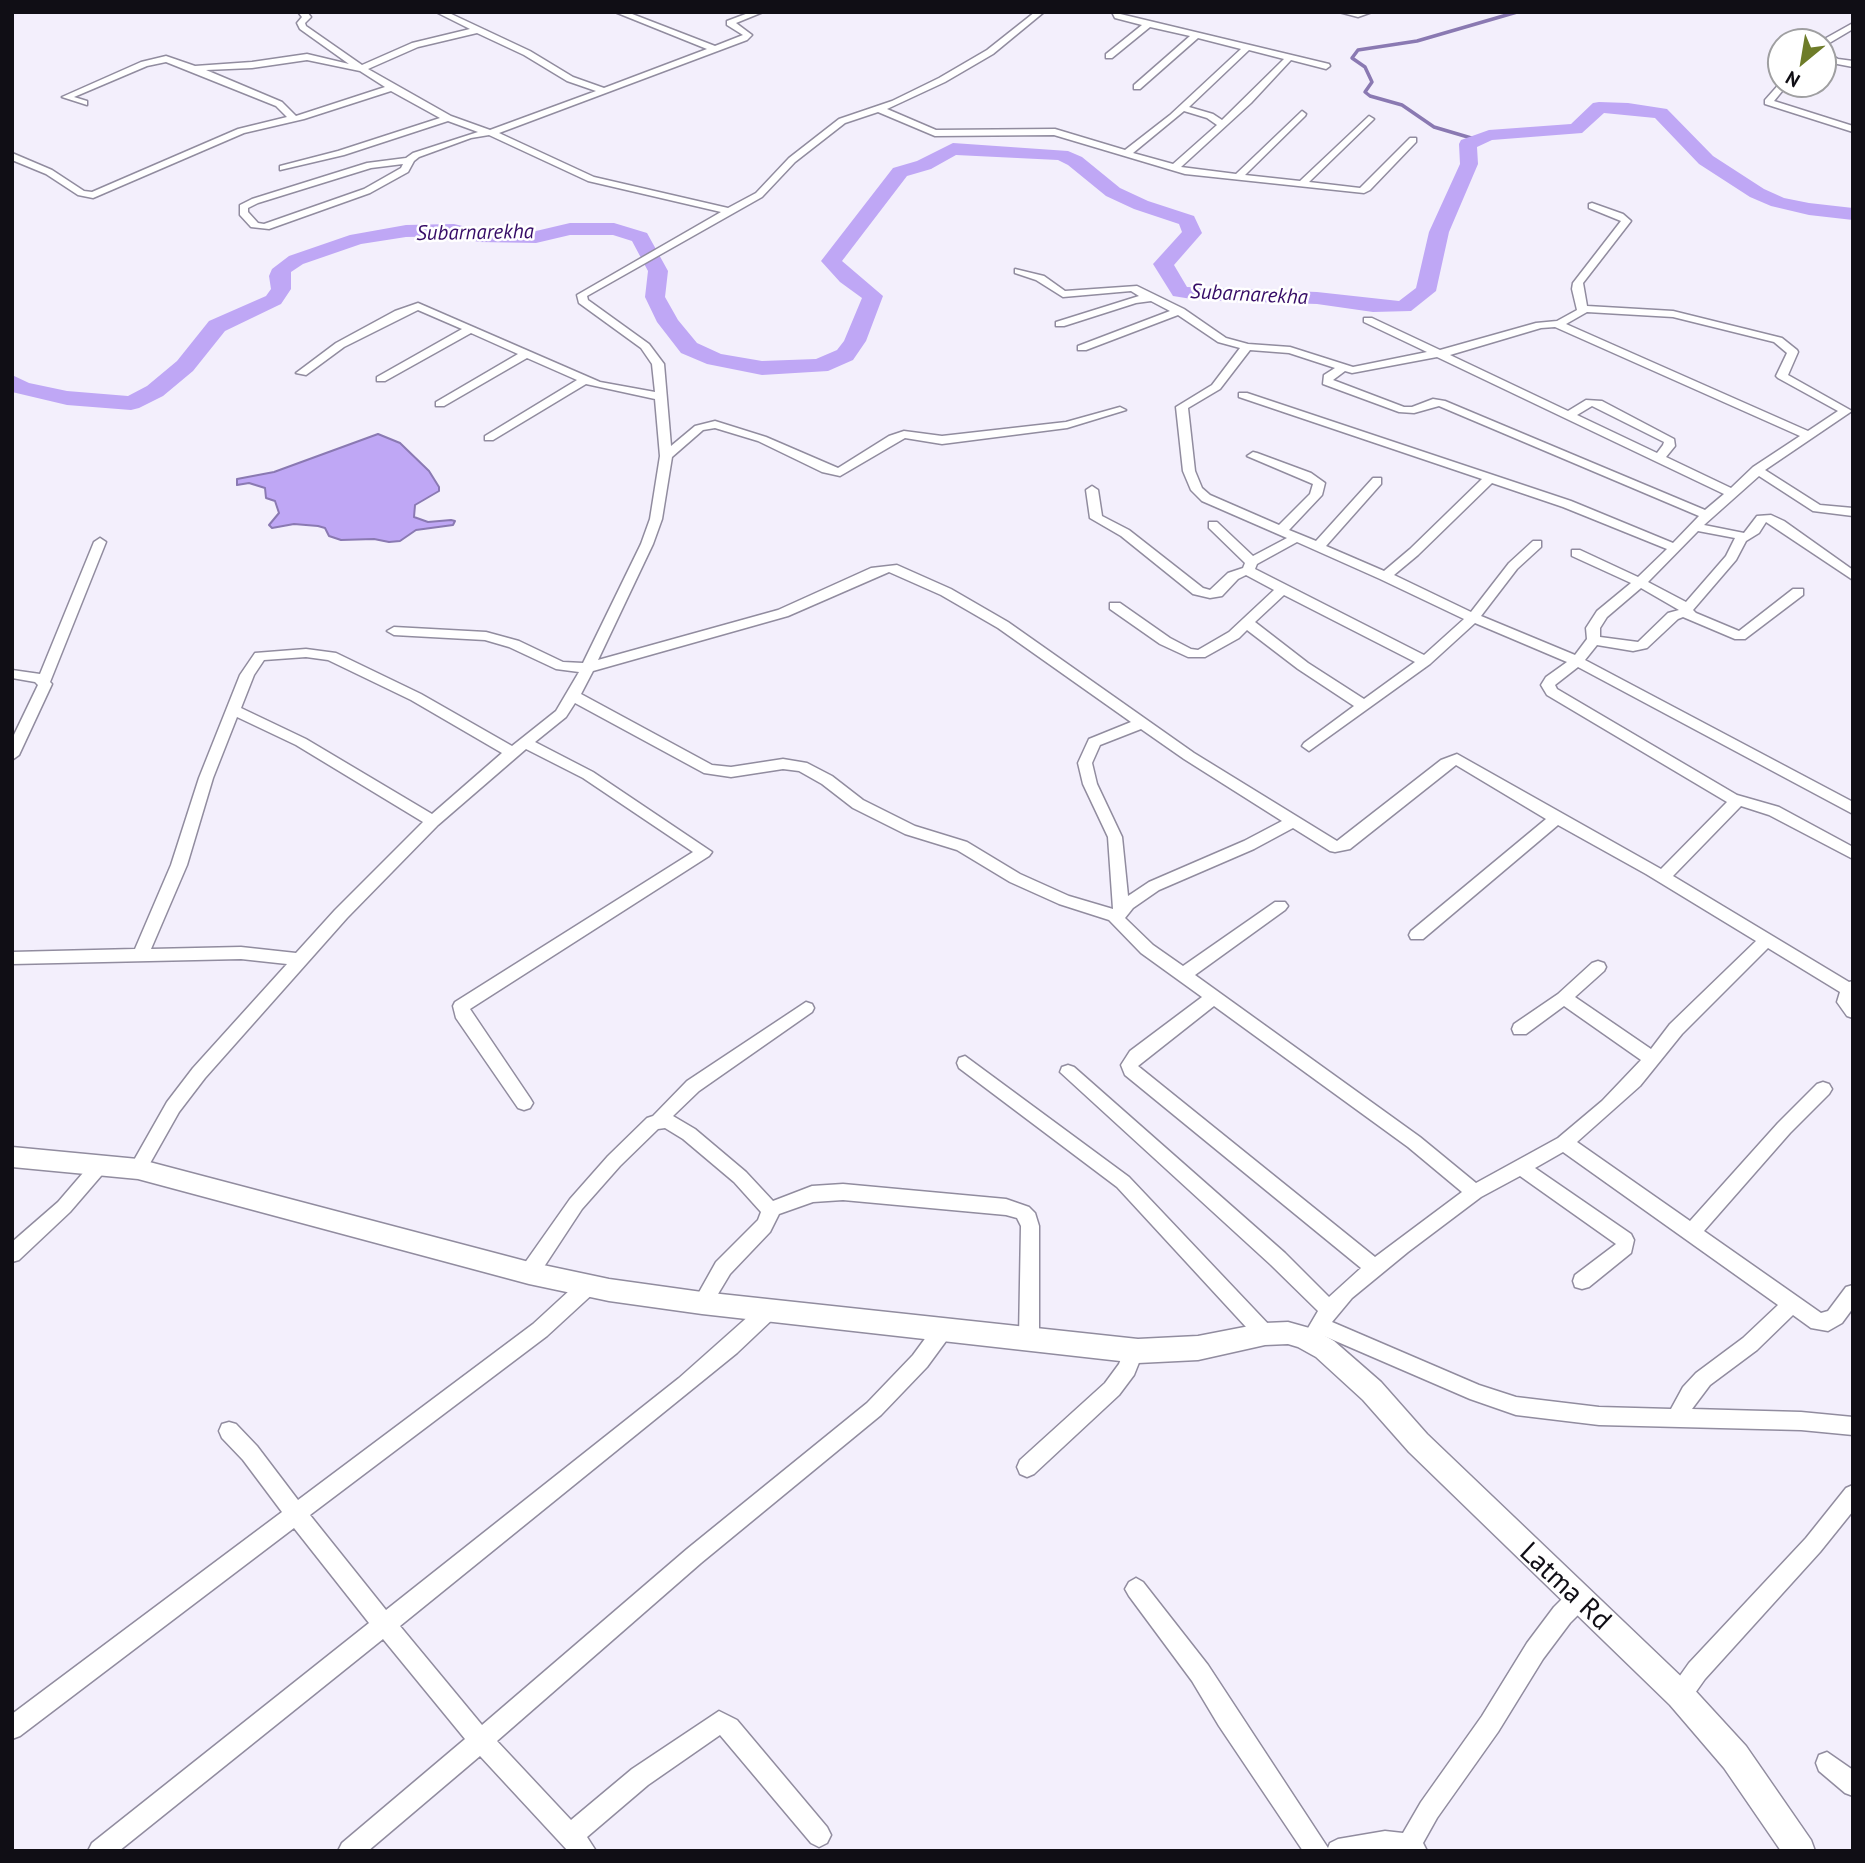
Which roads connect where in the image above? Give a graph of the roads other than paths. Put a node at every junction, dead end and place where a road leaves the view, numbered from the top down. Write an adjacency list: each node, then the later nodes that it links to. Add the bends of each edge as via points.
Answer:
1 (302, 12): 20 (street, via 307,17 303,27)
2 (620, 12): 15 (street)
3 (759, 12): 15 (street, via 730,23 746,37)
4 (1040, 12): 27 (street, via 979,59)
5 (1116, 12): 9 (street)
6 (1343, 12): 7 (street)
7 (1368, 12)
8 (445, 13): 11 (street)
9 (1149, 24): 12 (street); 16 (street)
10 (1853, 25): 13 (street)
11 (477, 30): 20 (street, via 415,45); 23 (street, via 570,79)
12 (1198, 35): 14 (street); 21 (street)
13 (1837, 35)
14 (1248, 47): 17 (street); 26 (street)
15 (715, 49): 23 (street)
16 (1109, 56)
17 (1290, 57): 18 (street); 32 (street)
18 (1326, 66)
19 (196, 68): 20 (street, via 307,57); 25 (street, via 174,60 156,60 66,97); 30 (street, via 279,104)
20 (365, 69): 22 (street)
21 (1136, 87)
22 (391, 88): 29 (street); 30 (street)
23 (601, 90): 34 (street)
24 (1770, 98): 33 (street, via 1769,103)
25 (84, 103)
26 (1182, 108): 32 (street); 36 (street)
27 (880, 109): 36 (street, via 938,134 1050,132); 44 (street, via 842,121 792,160 769,187)
28 (1302, 114): 41 (street)
29 (449, 118): 34 (street); 39 (street)
30 (294, 119): 37 (street, via 241,131 89,195)
31 (1369, 119): 42 (street)
32 (1222, 124): 40 (street)
33 (1853, 129)
34 (491, 133): 38 (street, via 469,136); 44 (street, via 591,179)
35 (1413, 139): 42 (street, via 1364,191)
36 (1127, 153): 40 (street)
37 (12, 156)
38 (409, 160): 38 (street, via 370,165 255,201 243,207 243,214 259,227 270,226 383,184 405,170)
39 (283, 168)
40 (1174, 168): 41 (street)
41 (1239, 176): 42 (street)
42 (1303, 183)
43 (1592, 206): 47 (street, via 1626,221 1578,283)
44 (733, 212): 62 (street, via 581,297 654,358)
45 (1019, 271): 46 (street, via 1040,278 1063,294 1133,288)
46 (1149, 298): 48 (street); 50 (street)
47 (1584, 309): 51 (street); 66 (street, via 1674,314 1785,344 1793,352 1782,376 1846,411)
48 (1180, 311): 53 (street, via 1216,337); 54 (street)
49 (1368, 320): 56 (street)
50 (1060, 324)
51 (1559, 324): 56 (street, via 1540,325); 66 (street)
52 (471, 329): 55 (street); 58 (street, via 426,308 411,307 340,345); 59 (street)
53 (1247, 347): 57 (street, via 1298,352); 80 (street, via 1216,387 1182,407 1189,471 1206,498)
54 (1082, 348)
55 (527, 355): 60 (street); 63 (street)
56 (1435, 355): 57 (street); 65 (street)
57 (1341, 369): 77 (street, via 1327,382 1403,410 1441,403)
58 (302, 373)
59 (381, 379)
60 (585, 380): 62 (street, via 615,390); 67 (street)
61 (1243, 395): 72 (street)
62 (660, 396): 68 (street)
63 (440, 404)
64 (1120, 410): 68 (street, via 1067,425 942,440 900,435 840,472 715,424 699,428)
65 (1569, 415): 70 (street); 70 (street, via 1590,402 1598,403 1670,441)
66 (1809, 436): 71 (street)
67 (489, 438)
68 (666, 456): 102 (street, via 656,519 647,544)
69 (1253, 456): 80 (street, via 1319,483 1316,495)
70 (1659, 457): 75 (street)
71 (1757, 470): 75 (street); 76 (street, via 1817,508)
72 (1490, 478): 86 (street); 89 (street)
73 (1377, 481): 85 (street)
74 (1092, 490): 88 (street, via 1096,518 1125,533 1198,591 1217,593)
75 (1732, 493): 77 (street)
76 (1853, 512)
77 (1707, 515): 79 (street)
78 (1213, 526): 88 (street)
79 (1695, 527): 81 (street); 86 (street)
80 (1281, 531): 82 (street)
81 (1742, 536): 90 (street, via 1751,534 1763,518 1773,520); 95 (street, via 1732,557)
82 (1296, 538): 85 (street); 88 (street)
83 (100, 542): 104 (street)
84 (1537, 544): 96 (street, via 1513,566)
85 (1318, 547): 89 (street)
86 (1675, 548): 91 (street)
87 (1576, 553): 91 (street)
88 (1250, 566): 92 (street)
89 (1385, 576): 96 (street)
90 (1853, 576)
91 (1640, 581): 95 (street); 99 (street, via 1595,623)
92 (1283, 589): 97 (street); 100 (street)
93 (1798, 592): 95 (street, via 1740,636)
94 (1115, 606): 97 (street, via 1195,655 1206,653)
95 (1688, 611): 99 (street, via 1673,616 1637,646)
96 (1473, 618): 100 (street); 101 (street)
97 (1247, 622): 106 (street)
98 (394, 631): 102 (street, via 486,636 561,666)
99 (1594, 640): 101 (street)
100 (1424, 661): 106 (street)
101 (1577, 662): 112 (street, via 1551,680 1552,692); 113 (street)
102 (587, 668): 105 (street); 108 (street, via 783,612 889,568 946,592 1003,625)
103 (12, 674): 104 (street)
104 (44, 681): 111 (street)
105 (573, 696): 110 (street, via 561,714); 120 (street, via 709,770 802,766 858,804 910,830 962,846 1064,900)
106 (1363, 705): 109 (street)
107 (234, 710): 110 (street, via 260,656 324,654); 115 (street, via 301,742); 123 (street)
108 (1144, 723): 116 (street); 120 (street, via 1094,742 1085,763 1115,837)
109 (1309, 746)
110 (519, 748): 115 (street); 138 (street, via 588,775 704,852 461,1006)
111 (12, 755)
112 (1735, 799): 117 (street, via 1774,811); 118 (street, via 1735,805)
113 (1853, 809)
114 (1557, 818): 116 (street, via 1457,759 1341,847); 118 (street); 121 (street)
115 (433, 821): 125 (street)
116 (1293, 821): 120 (street, via 1249,845 1169,877)
117 (1853, 853)
118 (1662, 877): 122 (street)
119 (1280, 906): 127 (street)
120 (1119, 913): 127 (street, via 1118,921 1147,949)
121 (1417, 935)
122 (1767, 940): 128 (street); 134 (street, via 1676,1029)
123 (142, 955): 124 (street); 125 (street, via 242,953)
124 (12, 958)
125 (302, 960): 144 (street, via 199,1073 173,1107)
126 (1598, 967): 130 (street)
127 (1184, 974): 129 (street)
128 (1851, 988): 132 (street, via 1845,1002)
129 (1215, 996): 145 (street); 149 (street, via 1136,1056 1129,1065 1131,1070)
130 (1564, 998): 133 (street); 134 (street)
131 (806, 1008): 139 (street, via 693,1086)
132 (1853, 1012)
133 (1520, 1029)
134 (1653, 1059): 140 (street)
135 (965, 1063): 159 (street, via 1123,1182)
136 (1068, 1072): 157 (street, via 1278,1259)
137 (1823, 1089): 147 (street)
138 (524, 1103)
139 (660, 1120): 146 (street, via 689,1135 740,1177); 150 (street, via 643,1132 584,1196)
140 (1564, 1143): 143 (street); 147 (street)
141 (12, 1157): 142 (street)
142 (101, 1164): 144 (street); 148 (street, via 64,1207)
143 (1522, 1168): 145 (street); 151 (street, via 1625,1240 1625,1247)
144 (138, 1169): 150 (street)
145 (1475, 1192): 149 (street)
146 (770, 1210): 154 (street, via 764,1226 723,1268); 160 (street, via 812,1194 843,1192 1023,1212 1030,1226)
147 (1691, 1232): 155 (street)
148 (12, 1254)
149 (1375, 1268): 157 (street)
150 (528, 1273): 152 (street)
151 (1582, 1282)
152 (589, 1285): 154 (street); 167 (street, via 540,1330)
153 (1853, 1293): 155 (street, via 1828,1322 1818,1322)
154 (702, 1304): 156 (street)
155 (1791, 1305): 162 (street, via 1703,1379)
156 (766, 1312): 158 (street); 170 (street, via 686,1384)
157 (1320, 1325): 159 (street, via 1288,1334); 162 (street, via 1516,1406 1599,1416); 169 (street, Latma Rd, via 1418,1443)
158 (942, 1331): 160 (street); 173 (street, via 874,1409)
159 (1265, 1334): 161 (street, via 1198,1348)
160 (1029, 1338): 161 (street)
161 (1134, 1350): 165 (street, via 1112,1389)
162 (1677, 1417): 163 (street)
163 (1853, 1426)
164 (229, 1431): 167 (street)
165 (1027, 1467)
166 (1853, 1495): 171 (street)
167 (296, 1516): 170 (street); 172 (street)
168 (1136, 1589): 181 (street, via 1200,1673)
169 (1578, 1599): 171 (street, Latma Rd); 178 (street, via 1546,1634)
170 (384, 1624): 173 (street); 179 (street)
171 (1680, 1695): 183 (street, Latma Rd, via 1735,1757)
172 (12, 1728)
173 (480, 1740): 177 (street); 180 (street)
174 (1827, 1763): 175 (street)
175 (1853, 1785)
176 (819, 1835): 177 (street, via 729,1728 719,1723 640,1777)
177 (577, 1843)
178 (1412, 1848): 182 (street, via 1385,1843)
179 (100, 1851)
180 (350, 1851)
181 (1317, 1851)
182 (1339, 1851)
183 (1800, 1851)

